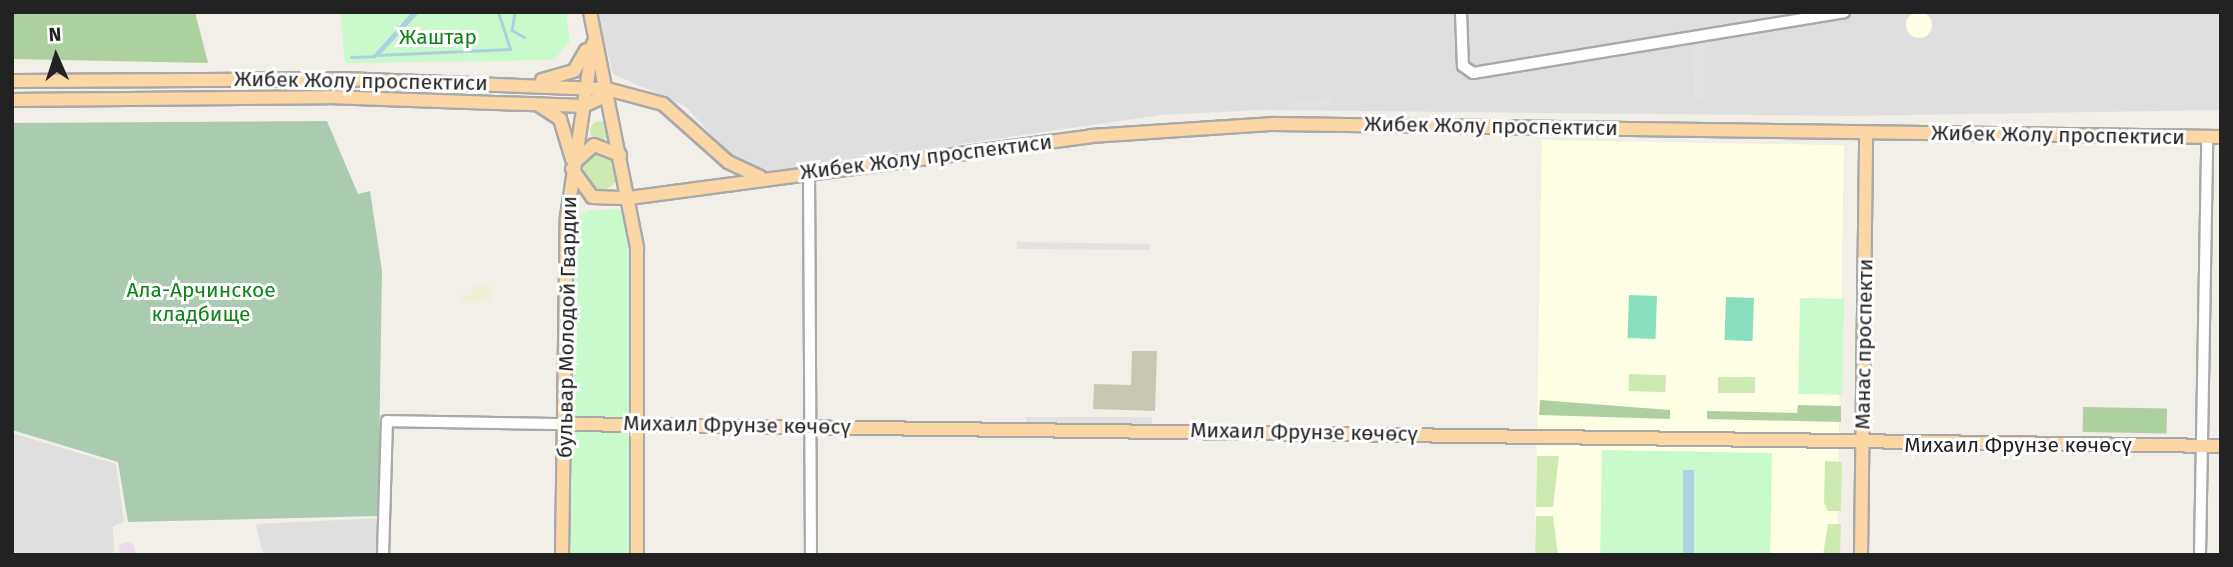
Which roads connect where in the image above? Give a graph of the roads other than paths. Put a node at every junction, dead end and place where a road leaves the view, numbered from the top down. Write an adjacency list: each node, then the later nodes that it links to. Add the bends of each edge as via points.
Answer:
1 (1461, 12): 2 (street, via 1468,71 1529,68)
2 (1844, 12)
3 (591, 14): 4 (main road); 6 (main road, via 584,59 574,71)
4 (595, 36): 7 (main road, бульвар Молодой Гвардии); 8 (main road)
5 (12, 81): 6 (main road, Жибек Жолу проспектиси)
6 (510, 84): 7 (main road, Жибек Жолу проспектиси)
7 (586, 88): 8 (main road, Жибек Жолу проспектиси); 11 (main road, бульвар Молодой Гвардии)
8 (608, 92): 11 (main road, Жибек Жолу проспектиси); 15 (main road); 18 (main road, Жибек Жолу проспектиси, via 663,104 728,162)
9 (12, 100): 10 (main road, Жибек Жолу проспектиси, via 327,97)
10 (536, 104): 11 (main road, Жибек Жолу проспектиси); 16 (main road, via 560,119)
11 (583, 106): 16 (main road, бульвар Молодой Гвардии)
12 (1866, 133): 13 (main road, Жибек Жолу проспектиси); 17 (main road, Жибек Жолу проспектиси, via 1374,124 1175,127); 23 (main road, Манас проспекти)
13 (2207, 136): 14 (main road, Жибек Жолу проспектиси); 24 (street)
14 (2221, 137)
15 (620, 155): 16 (main road, via 594,145); 19 (main road)
16 (573, 168): 19 (main road, Жибек Жолу проспектиси, via 592,197); 20 (main road, бульвар Молодой Гвардии)
17 (810, 172): 18 (main road, Жибек Жолу проспектиси); 22 (street)
18 (765, 178): 19 (main road, Жибек Жолу проспектиси)
19 (629, 198): 21 (main road, via 639,285)
20 (564, 424): 21 (main road, Михаил Фрунзе көчөсү); 26 (street, Михаил Фрунзе көчөсү, via 387,421); 27 (main road, бульвар Молодой Гвардии)
21 (640, 424): 22 (main road, Михаил Фрунзе көчөсү); 28 (main road)
22 (813, 426): 23 (main road, Михаил Фрунзе көчөсү); 29 (street)
23 (1863, 444): 24 (main road, Михаил Фрунзе көчөсү); 30 (main road, Манас проспекти)
24 (2202, 445): 25 (main road, Михаил Фрунзе көчөсү); 31 (street)
25 (2221, 446)
26 (383, 555)
27 (562, 555)
28 (637, 555)
29 (811, 555)
30 (1861, 555)
31 (2200, 555)

